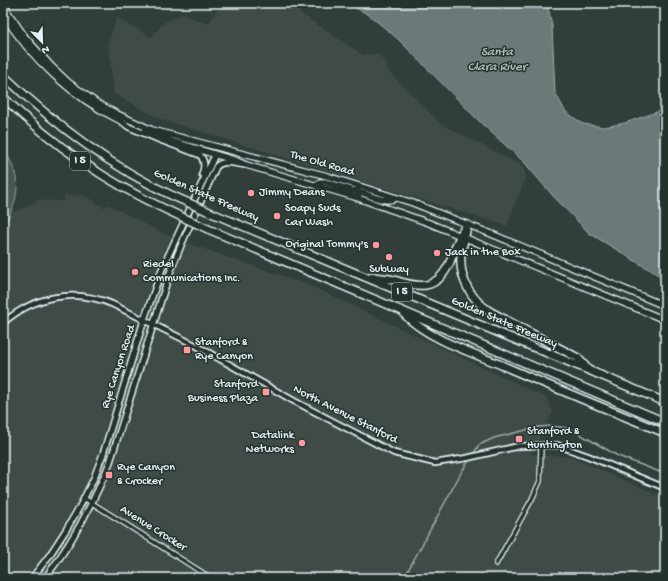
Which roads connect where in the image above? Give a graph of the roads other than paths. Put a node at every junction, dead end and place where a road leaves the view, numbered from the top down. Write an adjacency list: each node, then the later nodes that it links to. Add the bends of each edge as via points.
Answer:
1 (3, 5): 3 (main road, The Old Road)
2 (3, 14): 3 (main road, The Old Road, via 19,37)
3 (48, 66): 4 (main road, The Old Road)
4 (55, 73): 7 (main road, The Old Road, via 67,86); 9 (main road, The Old Road, via 117,114 152,130)
5 (3, 75): 20 (highway, Golden State Freeway / I 5, bridge, via 47,115 90,148 129,172 173,196)
6 (3, 97): 22 (highway, I 5, bridge, via 36,128 71,155 116,183 208,229)
7 (121, 122): 8 (main road, The Old Road); 17 (main road, via 194,152 204,160 204,169)
8 (144, 132): 10 (main road, The Old Road)
9 (216, 147): 10 (main road, Rye Canyon Road); 13 (main road, The Old Road)
10 (215, 155): 11 (main road, The Old Road); 17 (main road, Rye Canyon Road); 19 (main road, Rye Canyon Road, via 173,255)
11 (246, 165): 12 (main road, The Old Road); 19 (main road, Rye Canyon Road, via 225,162 218,165)
12 (316, 186): 13 (main road, via 320,182 325,182 354,191); 14 (main road, The Old Road)
13 (360, 187): 15 (main road, The Old Road)
14 (354, 197): 15 (main road, via 363,193 383,200 391,201); 18 (main road, The Old Road)
15 (396, 198): 16 (main road, The Old Road)
16 (467, 225): 18 (highway); 21 (main road, The Old Road)
17 (179, 234): 23 (main road, Rye Canyon Road, via 162,269)
18 (463, 236): 20 (highway, via 446,269 432,283 410,285); 24 (main road, The Old Road); 27 (highway, via 462,273 468,289 478,303 502,319 578,358)
19 (174, 261): 26 (main road, Rye Canyon Road)
20 (362, 276): 27 (highway, Golden State Freeway / I 5)
21 (665, 306)
22 (402, 312): 29 (highway, I 5); 30 (highway, via 412,322 451,344)
23 (144, 320): 25 (street, North Avenue Stanford, via 100,299 67,295 30,305); 26 (street, North Avenue Stanford); 33 (main road, Rye Canyon Road, via 103,454)
24 (665, 320)
25 (3, 323)
26 (153, 324): 31 (street, North Avenue Stanford, via 394,452 436,463 519,446); 34 (main road, Rye Canyon Road, via 110,462)
27 (589, 370): 28 (highway, Golden State Freeway / I 5)
28 (665, 402)
29 (665, 422)
30 (665, 433)
31 (541, 445): 32 (street, North Avenue Stanford, via 557,445 573,450); 35 (street, via 540,481)
32 (665, 488)
33 (84, 498): 34 (street, Avenue Crocker); 37 (main road, Rye Canyon Road, via 56,546)
34 (92, 503): 38 (main road, Rye Canyon Road, via 67,548); 39 (street, Avenue Crocker)
35 (496, 564)
36 (665, 573): 40 (street)
37 (32, 578)
38 (45, 578)
39 (211, 578)
40 (663, 578)

